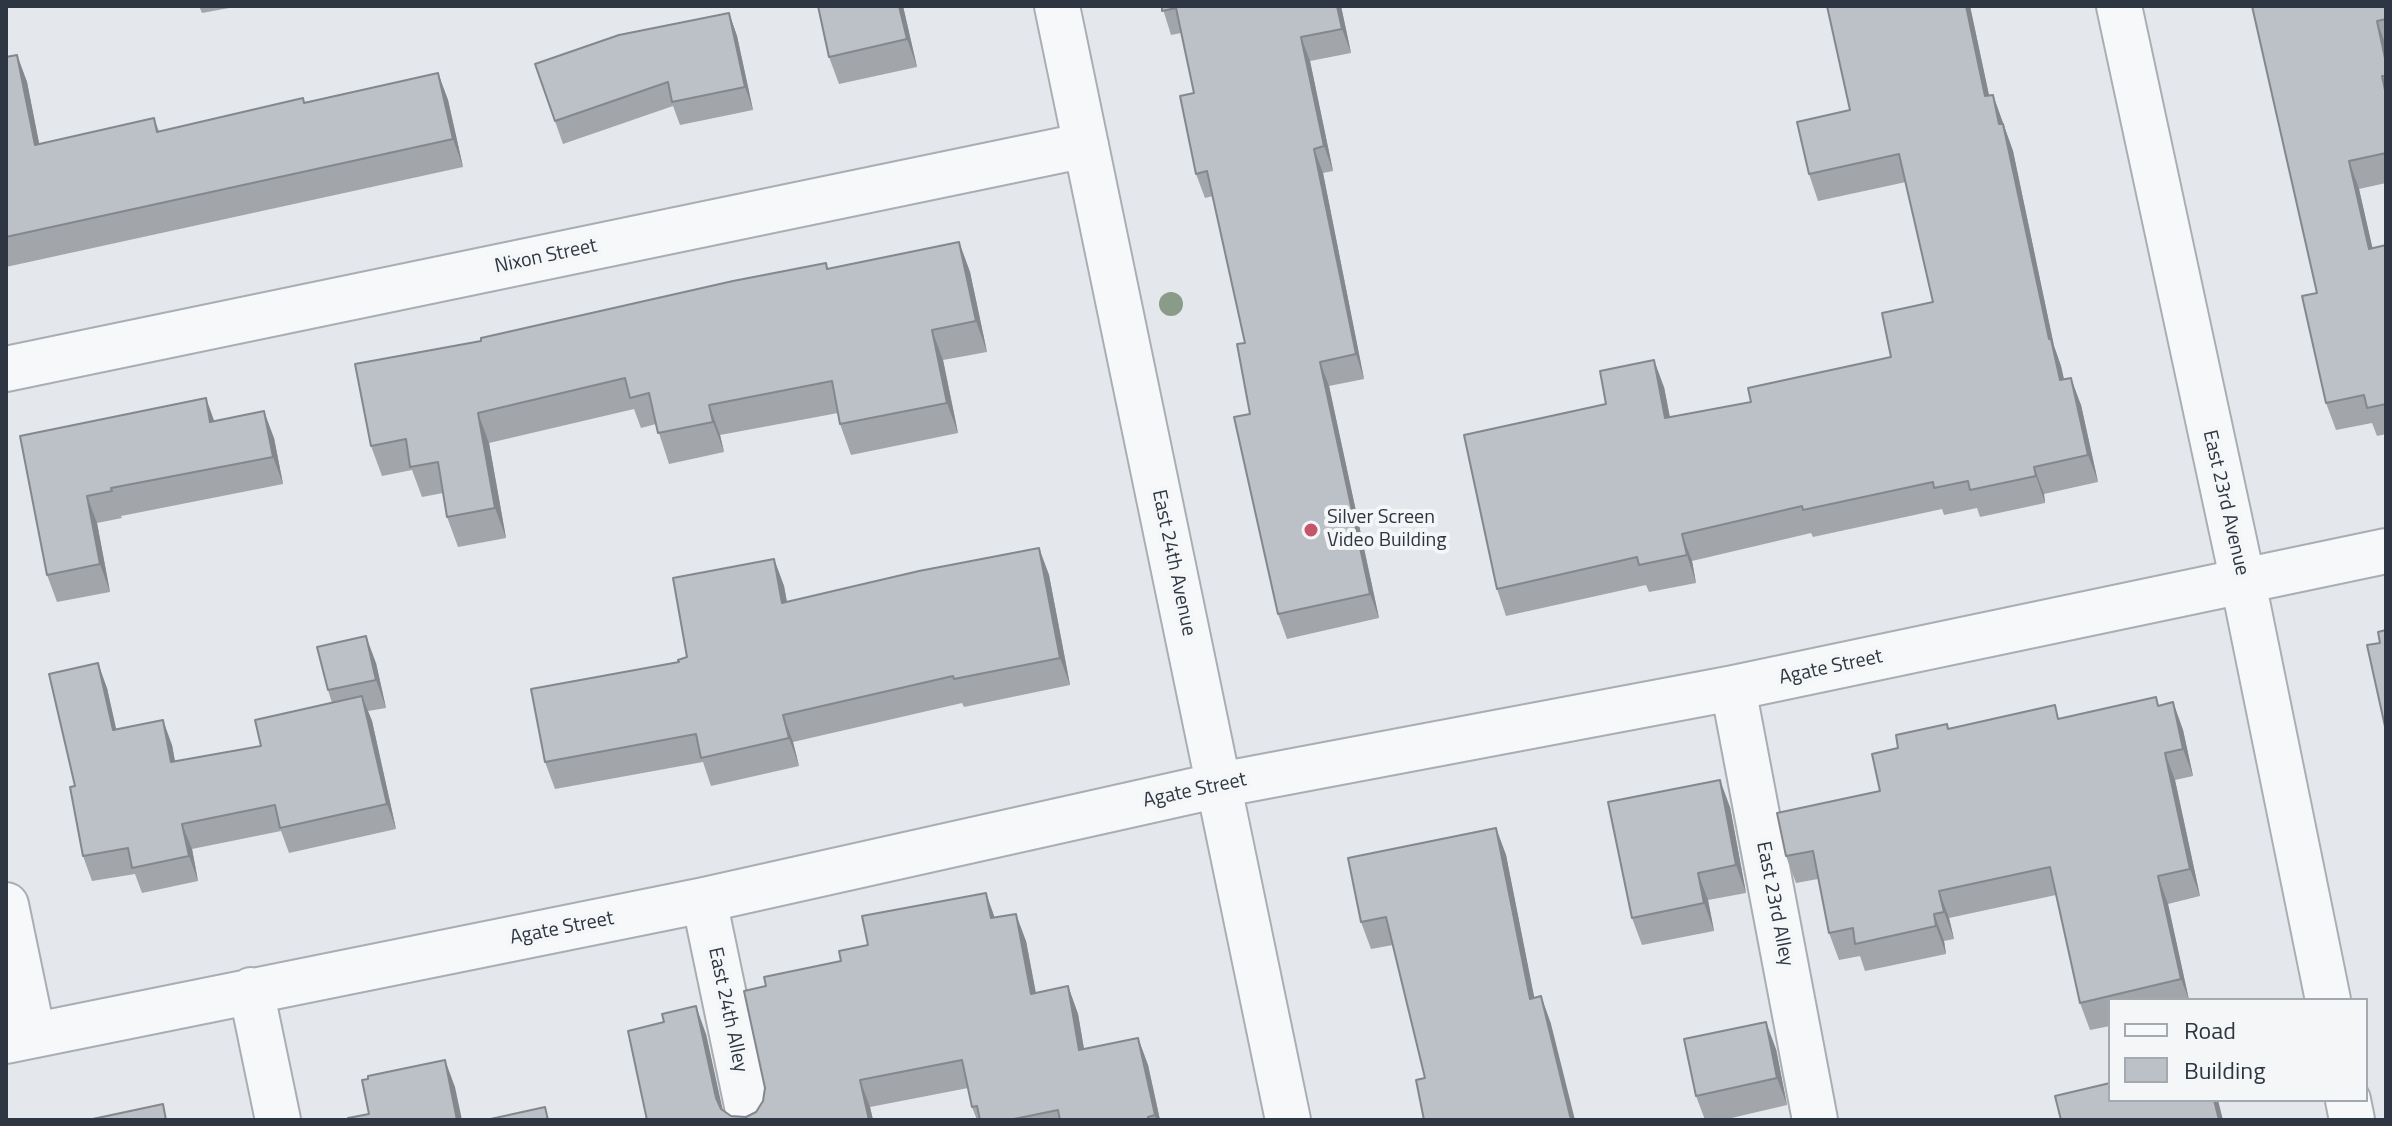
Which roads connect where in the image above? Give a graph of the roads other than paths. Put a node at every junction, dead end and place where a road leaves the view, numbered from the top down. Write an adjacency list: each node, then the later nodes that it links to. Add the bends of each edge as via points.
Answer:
1 (1057, 6): 3 (street, East 24th Avenue)
2 (2119, 6): 6 (street, East 23rd Avenue)
3 (1086, 145): 4 (street, Nixon Street); 8 (street, East 24th Avenue)
4 (6, 369)
5 (2386, 551): 6 (street, Agate Street)
6 (2243, 582): 7 (street, Agate Street); 12 (street, East 23rd Avenue)
7 (1733, 688): 8 (street, Agate Street); 17 (street, East 23rd Alley)
8 (1219, 785): 9 (street, Agate Street); 16 (street, East 24th Avenue)
9 (704, 900): 11 (street, Agate Street); 15 (street, East 24th Alley)
10 (6, 905): 13 (street)
11 (251, 990): 13 (street, Agate Street); 14 (street)
12 (2328, 998)
13 (20, 1038)
14 (278, 1120)
15 (750, 1120)
16 (1288, 1120)
17 (1815, 1120)

